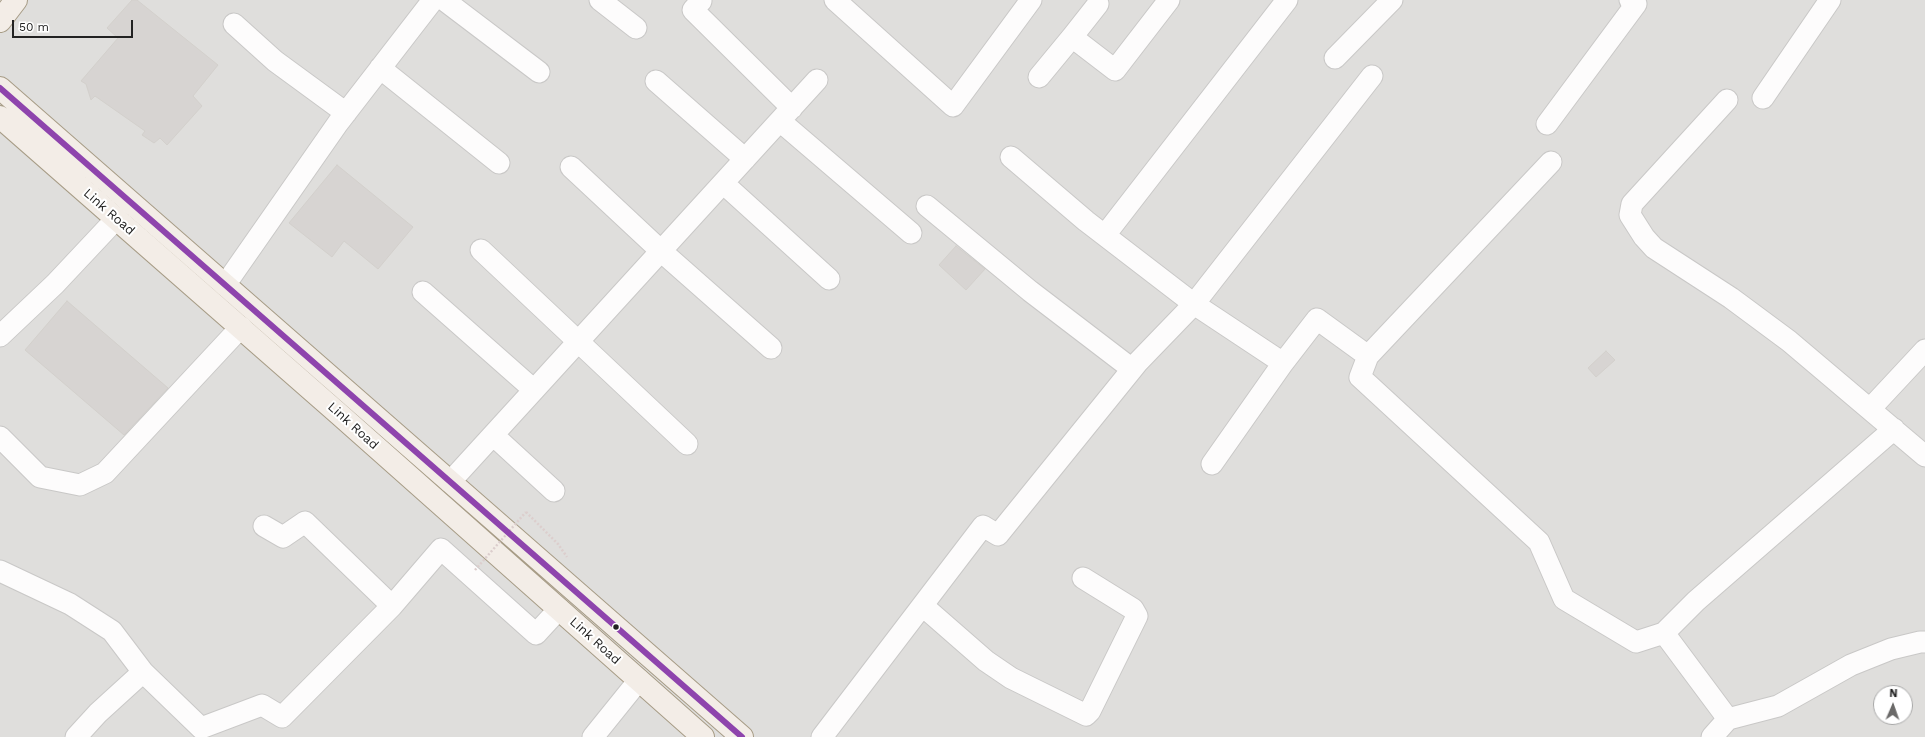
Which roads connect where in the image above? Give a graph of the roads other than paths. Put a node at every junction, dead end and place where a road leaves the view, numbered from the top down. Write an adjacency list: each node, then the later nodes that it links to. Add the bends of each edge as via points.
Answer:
1 (16, 0): 14 (main road)
2 (432, 0): 19 (street)
3 (444, 0): 20 (street)
4 (600, 0): 16 (street)
5 (700, 0): 29 (street, via 693,10)
6 (835, 0): 7 (street, via 953,106)
7 (1031, 0)
8 (1169, 0): 17 (street, via 1115,70)
9 (1287, 0): 41 (street)
10 (1392, 0): 18 (street)
11 (1630, 0): 31 (street, via 1636,4)
12 (1830, 0): 26 (street)
13 (1098, 4): 17 (street)
14 (0, 21)
15 (234, 24): 28 (street, via 275,61)
16 (636, 28)
17 (1072, 37): 22 (street)
18 (1335, 58)
19 (380, 68): 28 (street); 35 (street)
20 (539, 72)
21 (1372, 76): 47 (street)
22 (1039, 77)
23 (817, 80): 29 (street)
24 (656, 82): 33 (street)
25 (0, 88): 45 (main road, Link Road)
26 (1763, 98)
27 (1727, 100): 57 (street, via 1632,204 1630,215 1654,248 1731,298 1789,341)
28 (346, 113): 45 (street)
29 (786, 114): 33 (street); 40 (street)
30 (0, 117): 39 (main road, Link Road)
31 (1547, 124)
32 (1012, 157): 41 (street)
33 (745, 159): 37 (street)
34 (1552, 162): 53 (street)
35 (499, 163)
36 (571, 167): 43 (street)
37 (723, 183): 43 (street); 44 (street)
38 (927, 206): 55 (street, via 1030,291)
39 (117, 218): 48 (main road, Link Road); 49 (street, via 55,284)
40 (911, 233)
41 (1105, 236): 47 (street)
42 (481, 250): 50 (street)
43 (661, 251): 50 (street); 51 (street)
44 (829, 279)
45 (225, 285): 64 (main road, Link Road)
46 (423, 292): 56 (street)
47 (1194, 304): 54 (street); 55 (street)
48 (241, 328): 60 (street, via 105,473 80,485 40,477); 71 (main road, Link Road)
49 (0, 336)
50 (578, 341): 56 (street); 61 (street)
51 (771, 348)
52 (1925, 350): 57 (street)
53 (1368, 356): 54 (street, via 1317,319); 72 (street, via 1360,377 1539,542 1564,599 1636,642)
54 (1283, 363): 63 (street)
55 (1132, 369): 70 (street, via 998,535 983,526)
56 (534, 390): 59 (street)
57 (1870, 409): 58 (street)
58 (1894, 429): 62 (street); 72 (street, via 1696,600)
59 (493, 435): 64 (street); 65 (street)
60 (0, 437)
61 (687, 444)
62 (1925, 456)
63 (1212, 464)
64 (450, 482): 80 (main road, Link Road)
65 (554, 491)
66 (264, 526): 69 (street, via 283,537 305,522)
67 (0, 571): 74 (street, via 70,604 112,631)
68 (1083, 578): 70 (street, via 1133,609 1138,616 1086,715 1011,678)
69 (392, 606): 71 (street, via 441,549 536,634); 74 (street, via 282,718 262,705 201,728)
70 (923, 606): 81 (street)
71 (559, 609): 75 (main road, Link Road)
72 (1664, 633): 76 (street)
73 (1925, 642): 76 (street, via 1891,649 1851,665 1778,706)
74 (143, 672): 77 (street)
75 (639, 680): 78 (street); 79 (main road, Link Road)
76 (1728, 719): 82 (street)
77 (76, 737)
78 (593, 737)
79 (703, 737)
80 (742, 737)
81 (822, 737)
82 (1712, 737)

